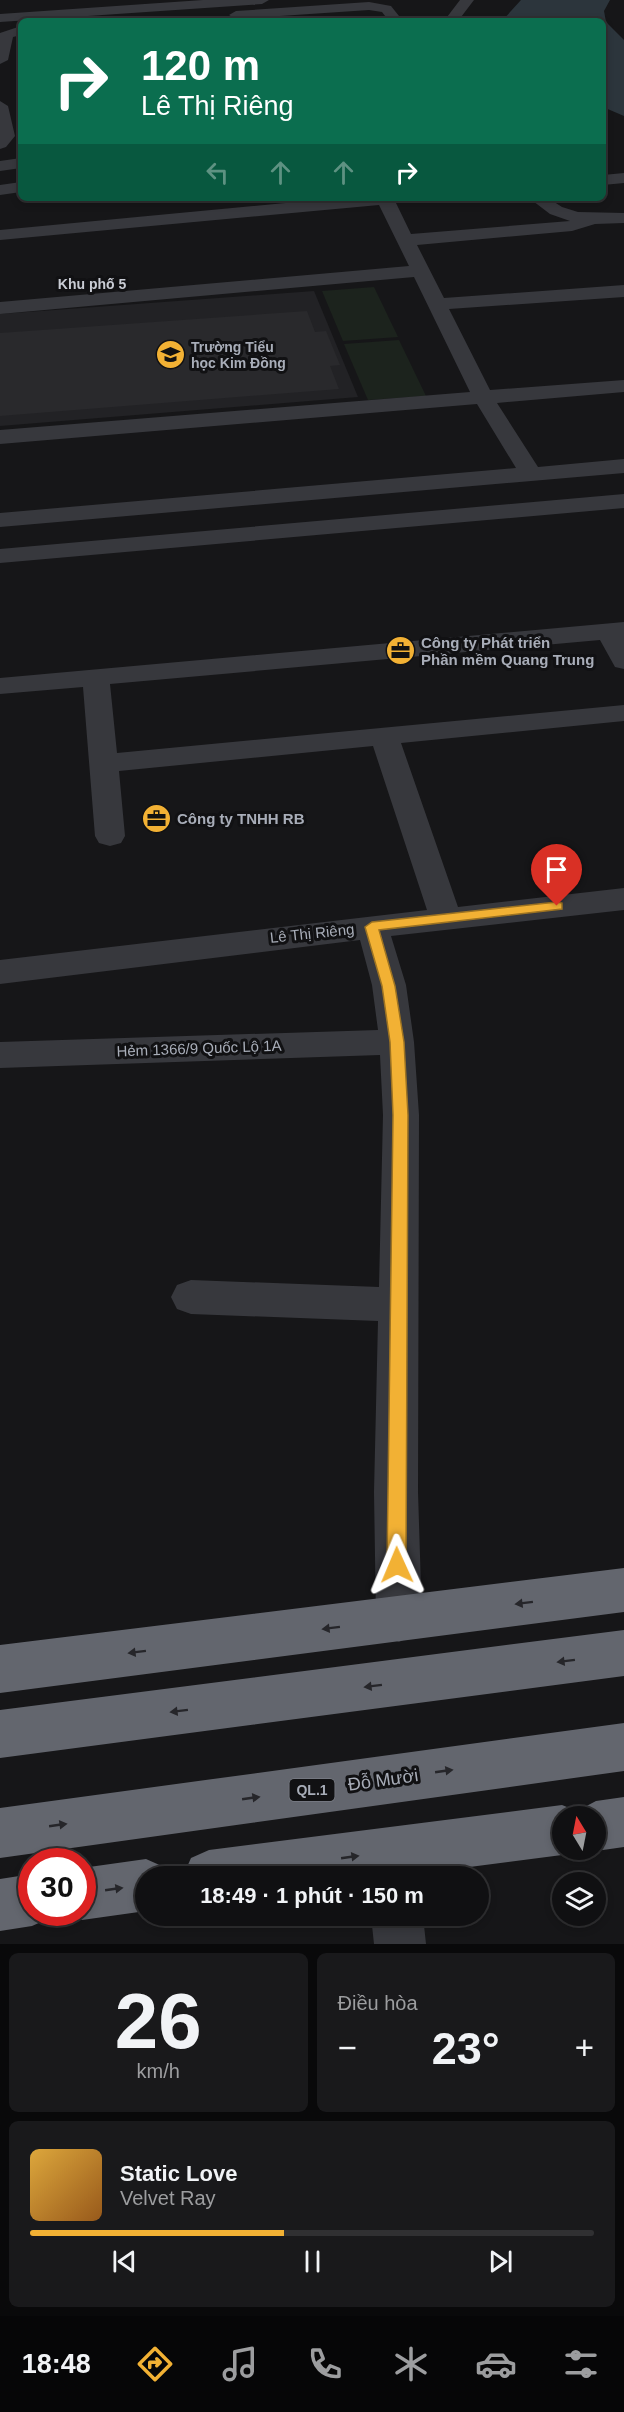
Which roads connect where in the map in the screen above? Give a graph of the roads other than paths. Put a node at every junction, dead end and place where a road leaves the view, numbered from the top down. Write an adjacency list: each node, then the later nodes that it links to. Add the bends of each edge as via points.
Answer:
1 (262, 0): 3 (street)
2 (467, 0): 8 (street)
3 (178, 3): 4 (street); 5 (street)
4 (0, 18)
5 (186, 18)
6 (201, 18): 7 (street, via 369,6 386,9)
7 (394, 18)
8 (453, 18)
9 (18, 31): 11 (street, via 6,35)
10 (18, 59): 11 (street)
11 (1, 60)
12 (4, 101): 14 (street, via 7,136)
13 (18, 140): 14 (street)
14 (0, 144)
15 (18, 163): 16 (street)
16 (0, 166)
17 (624, 178): 18 (street)
18 (606, 180)
19 (18, 187): 20 (street)
20 (0, 190)
21 (338, 201): 24 (street)
22 (386, 201): 28 (street)
23 (541, 201): 26 (street, via 548,207)
24 (243, 205): 27 (street)
25 (624, 218): 26 (street)
26 (592, 219): 28 (street, via 572,226)
27 (0, 235)
28 (407, 240): 29 (street)
29 (421, 271): 31 (street); 32 (street)
30 (624, 291): 31 (street)
31 (437, 304): 34 (street)
32 (0, 308)
33 (471, 324): 34 (street)
34 (448, 326): 36 (street)
35 (624, 386): 36 (street)
36 (483, 397): 37 (street); 39 (street)
37 (0, 437)
38 (624, 466): 39 (street)
39 (531, 474): 41 (street)
40 (624, 501): 42 (street)
41 (0, 520)
42 (0, 556)
43 (616, 630): 44 (street); 45 (street)
44 (624, 661)
45 (96, 677): 46 (street); 49 (street)
46 (0, 686)
47 (624, 713): 48 (street)
48 (384, 736): 49 (street); 52 (street)
49 (104, 763): 50 (street)
50 (110, 836)
51 (624, 899): 52 (street, Lê Thị Riêng)
52 (446, 919): 53 (street, Lê Thị Riêng)
53 (372, 927): 54 (street, Lê Thị Riêng); 55 (street, via 388,986)
54 (0, 972)
55 (397, 1042): 56 (street, Hẻm 1366/9 Quốc Lộ 1A); 58 (street, via 401,1192)
56 (0, 1055)
57 (191, 1297): 58 (street)
58 (398, 1305): 60 (street)
59 (624, 1590): 60 (highway, one-way to 60)
60 (399, 1619): 62 (highway, one-way to 62)
61 (624, 1653): 63 (highway, one-way to 63)
62 (0, 1669)
63 (0, 1734)
64 (624, 1747): 68 (highway, Đỗ Mười / QL.1, one-way to 64)
65 (624, 1822): 66 (highway)
66 (606, 1825)
67 (552, 1832): 69 (highway)
68 (0, 1833)
69 (392, 1864): 70 (highway, one-way to 69)
70 (362, 1866)
71 (135, 1887): 72 (highway, one-way to 71)
72 (96, 1892)
73 (18, 1902): 74 (highway)
74 (0, 1905)
75 (399, 1926): 76 (street)
76 (400, 1944)

